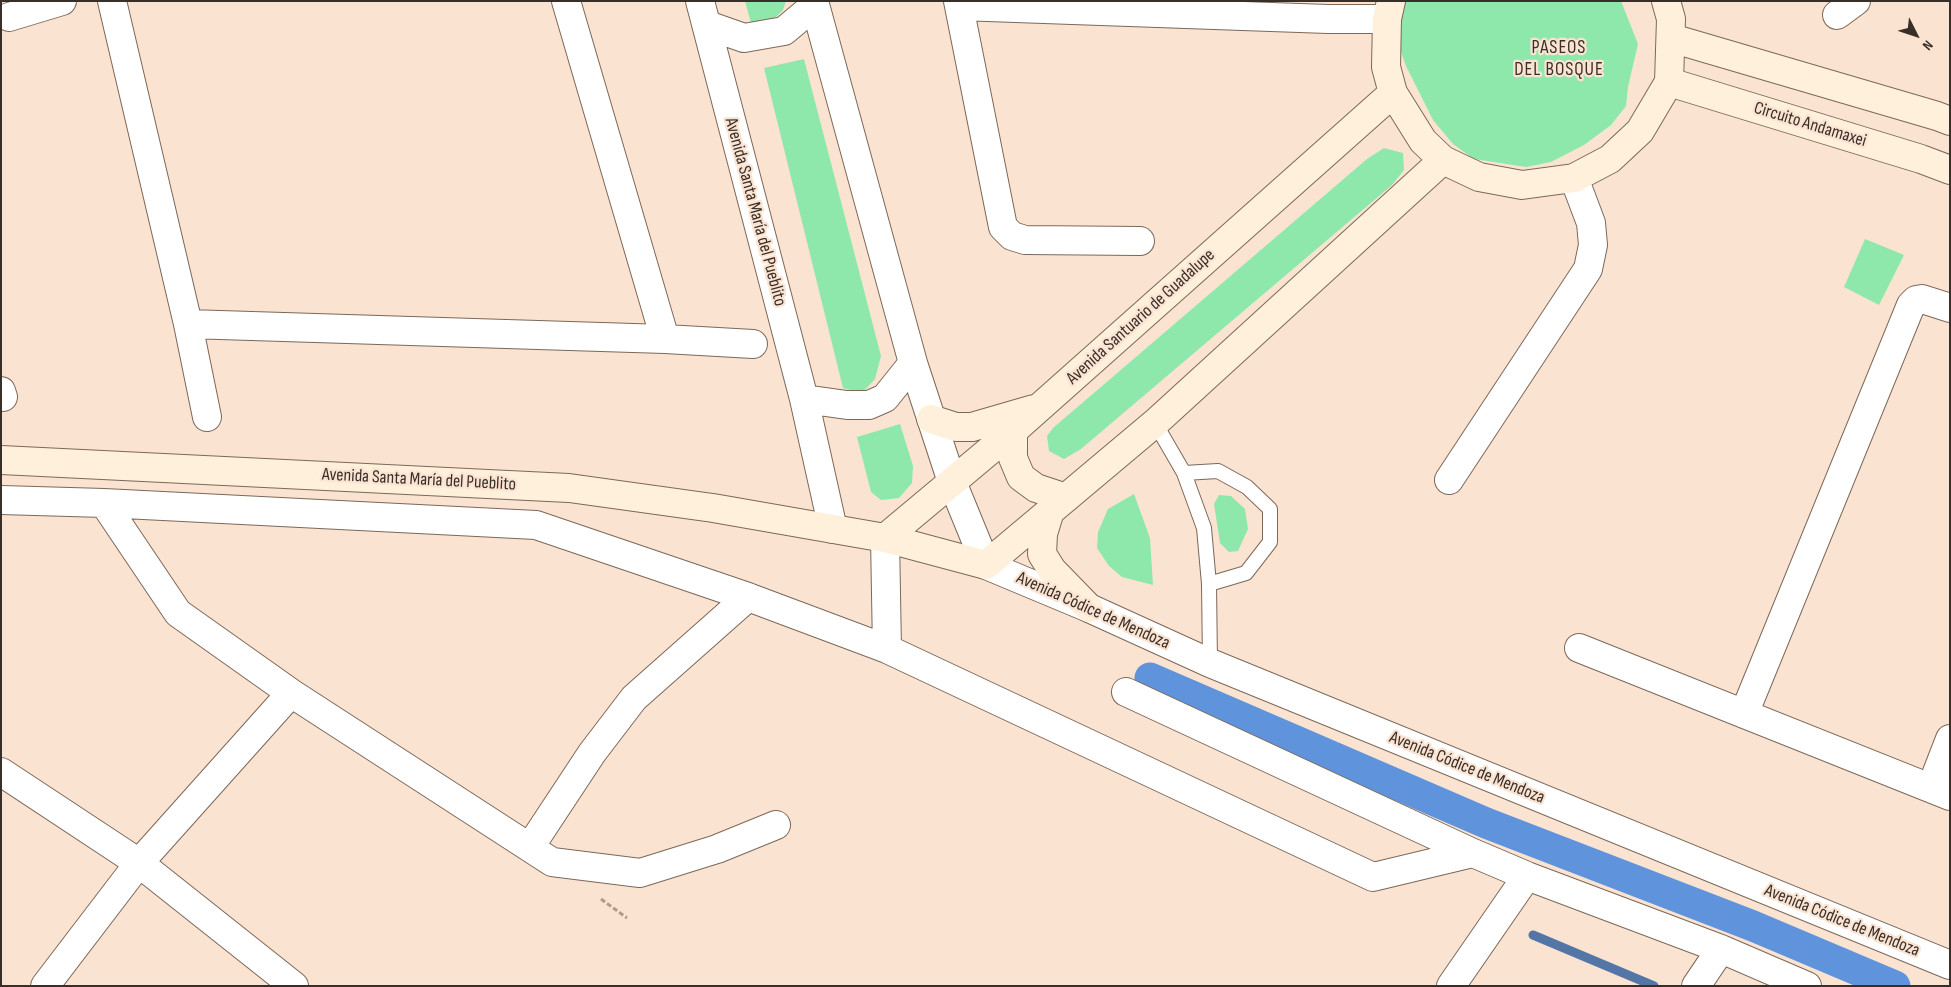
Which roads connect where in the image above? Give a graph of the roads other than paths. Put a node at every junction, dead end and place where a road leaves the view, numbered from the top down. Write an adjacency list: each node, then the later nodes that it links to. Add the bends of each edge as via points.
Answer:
1 (62, 1): 9 (street)
2 (112, 1): 19 (street)
3 (566, 1): 20 (street)
4 (1666, 1): 10 (street)
5 (814, 3): 8 (street, Avenida Santa María del Pueblito, via 784,31 744,38); 22 (street, Avenida Santa María del Pueblito)
6 (958, 3): 7 (street, via 1328,19); 17 (street, via 1004,227 1012,236 1025,240)
7 (1389, 10): 12 (street, via 1386,67)
8 (703, 13): 23 (street, Avenida Santa María del Pueblito)
9 (4, 19)
10 (1671, 38): 11 (street); 13 (street)
11 (1669, 82): 15 (street, Circuito Andamaxei); 16 (street, via 1640,131 1610,159)
12 (1393, 93): 14 (street, via 1423,141); 24 (street, Avenida Santuario de Guadalupe)
13 (1950, 121)
14 (1443, 160): 16 (street, via 1479,177 1522,186); 27 (street)
15 (1950, 170)
16 (1574, 178): 31 (street, via 1591,223 1593,244 1588,269)
17 (1140, 241)
18 (1950, 308): 47 (street, via 1922,299 1911,306)
19 (188, 324): 20 (street); 25 (street)
20 (665, 339): 21 (street)
21 (753, 344)
22 (912, 363): 23 (street, via 886,398 869,405); 26 (street, Avenida Santa María del Pueblito)
23 (804, 399): 36 (street, Avenida Santa María del Pueblito)
24 (1040, 407): 26 (street, via 972,427 956,427); 28 (street, Avenida Santuario de Guadalupe)
25 (206, 417)
26 (931, 419): 32 (street, Avenida Santa María del Pueblito)
27 (1155, 424): 30 (lane); 35 (street)
28 (1013, 431): 32 (street, Avenida Santuario de Guadalupe); 35 (street, via 1013,458 1021,476)
29 (1, 460): 36 (street, Avenida Santa María del Pueblito, via 570,488)
30 (1184, 473): 39 (lane, via 1204,528); 39 (lane, via 1218,471 1247,487 1270,510 1270,542 1246,573)
31 (1448, 480)
32 (952, 482): 37 (street, Avenida Santuario de Guadalupe); 38 (street)
33 (1, 500): 34 (street)
34 (104, 504): 40 (street, via 536,525); 46 (street, via 178,613)
35 (1058, 504): 38 (street); 41 (street, via 1043,534 1042,554 1052,570)
36 (833, 529): 37 (street, Avenida Santa María del Pueblito)
37 (885, 538): 38 (street, Avenida Códice de Mendoza); 43 (street)
38 (986, 565): 41 (street, Avenida Códice de Mendoza)
39 (1209, 584): 44 (lane)
40 (748, 597): 43 (street); 52 (street, via 634,698 592,753)
41 (1089, 608): 44 (street, Avenida Códice de Mendoza)
42 (1579, 648): 47 (street)
43 (887, 649): 53 (street, via 1373,877)
44 (1210, 663): 57 (street, Avenida Códice de Mendoza)
45 (1126, 692): 53 (street)
46 (291, 693): 52 (street); 54 (street)
47 (1744, 714): 50 (street)
48 (1950, 739): 50 (street)
49 (1, 772): 54 (street)
50 (1940, 792)
51 (776, 826): 52 (street, via 718,849 640,873 552,862)
52 (530, 847)
53 (1473, 853): 55 (street)
54 (139, 863): 58 (street); 59 (street)
55 (1527, 876): 56 (street); 60 (street)
56 (1721, 948): 61 (street); 62 (street)
57 (1950, 965)
58 (45, 986)
59 (294, 986)
60 (1451, 986)
61 (1696, 986)
62 (1806, 986)

